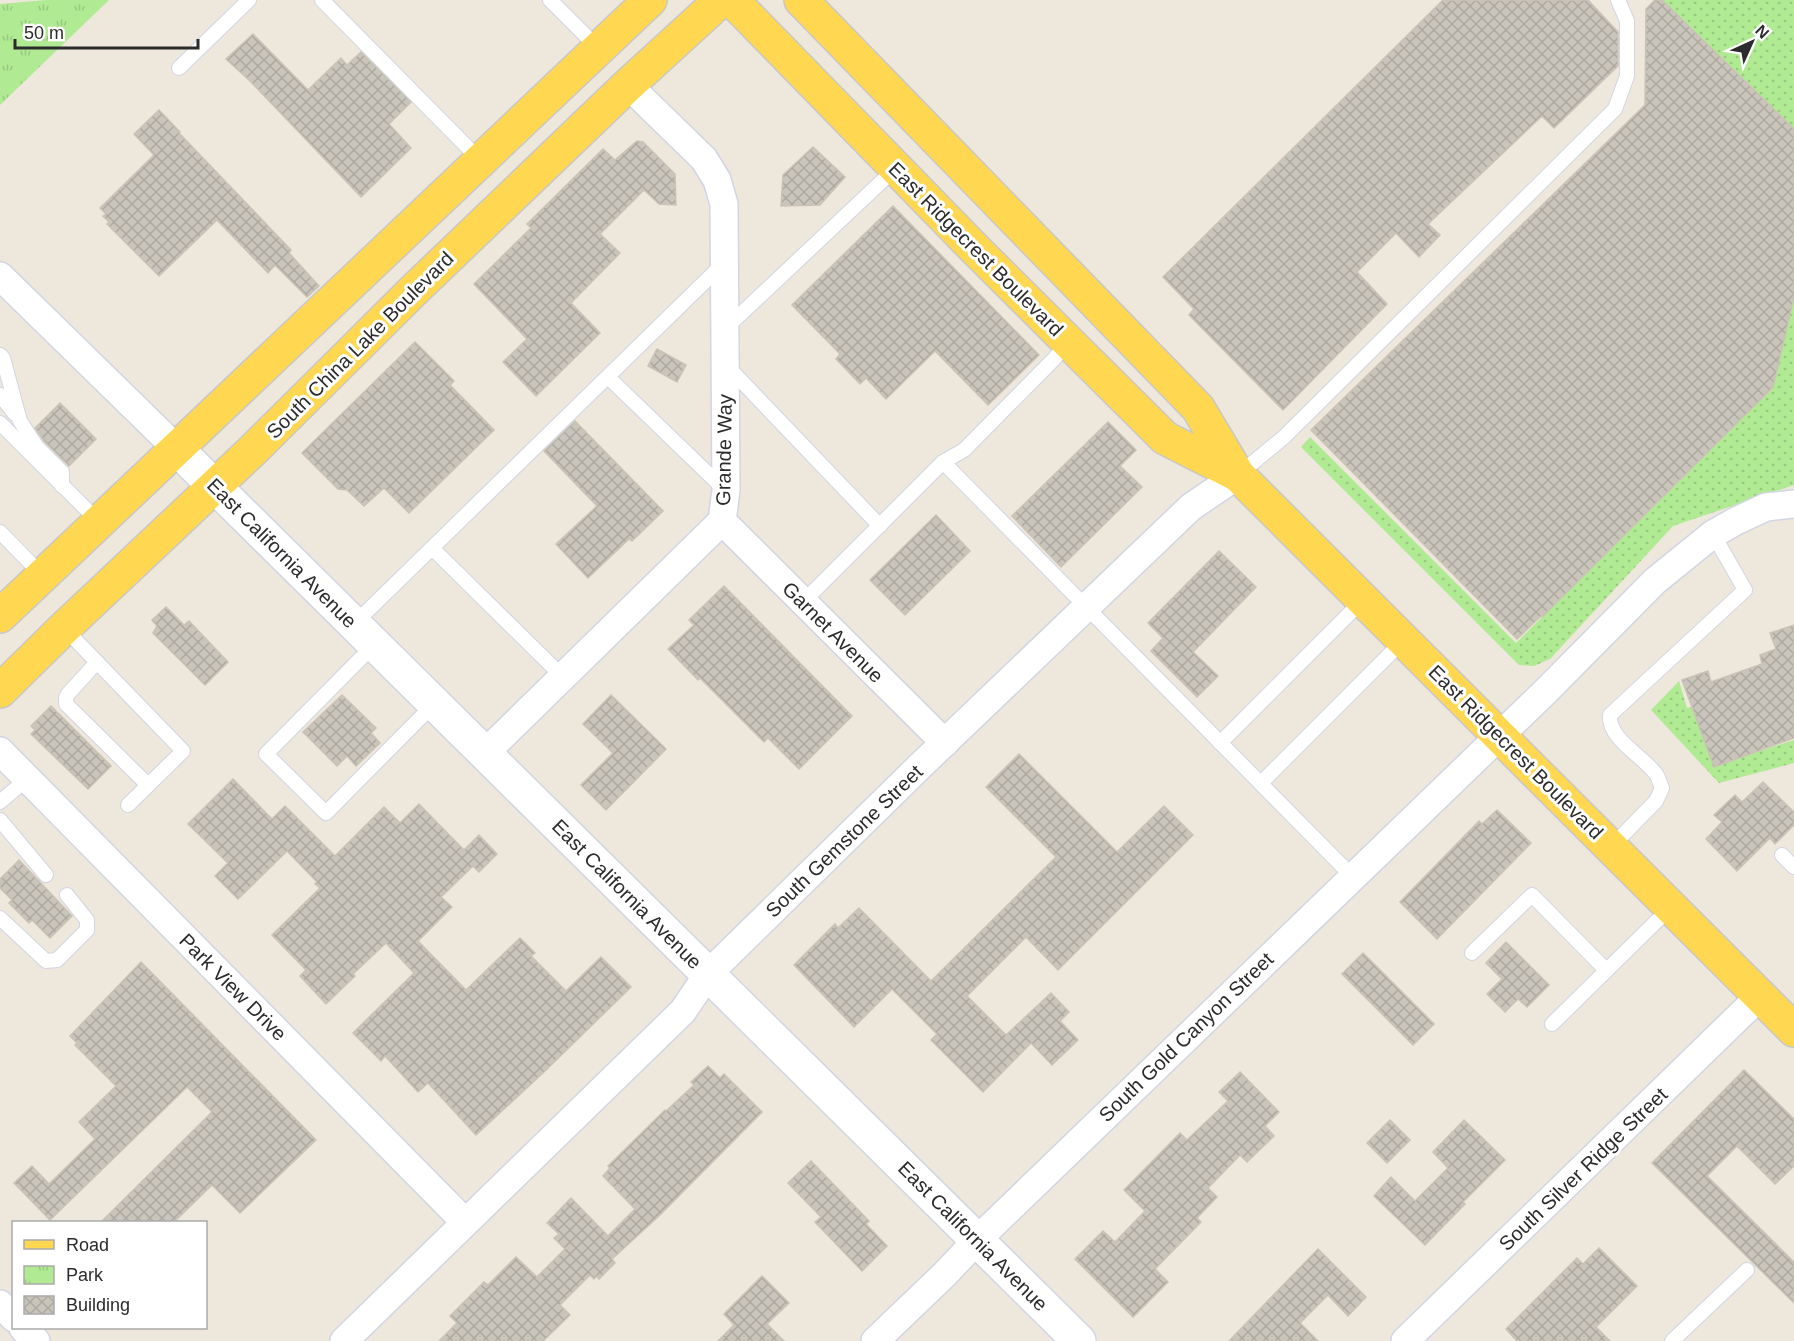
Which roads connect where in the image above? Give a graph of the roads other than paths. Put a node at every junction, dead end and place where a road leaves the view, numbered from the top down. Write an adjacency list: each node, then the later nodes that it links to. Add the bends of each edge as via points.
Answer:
1 (249, 0): 10 (lane)
2 (322, 0): 12 (lane)
3 (550, 0): 9 (lane)
4 (650, 0): 9 (main road)
5 (721, 0): 11 (main road, South China Lake Boulevard)
6 (732, 0): 13 (main road, East Ridgecrest Boulevard)
7 (801, 0): 26 (main road, East Ridgecrest Boulevard, via 1198,408)
8 (1618, 0): 26 (lane, via 1627,21 1627,76 1615,109 1284,436)
9 (599, 49): 12 (main road)
10 (179, 68)
11 (628, 85): 14 (street, Grande Way, via 704,159 717,180 724,204); 28 (main road, South China Lake Boulevard)
12 (480, 160): 24 (main road)
13 (896, 168): 16 (lane); 17 (main road, East Ridgecrest Boulevard)
14 (724, 262): 16 (street, Grande Way); 20 (lane)
15 (0, 276): 24 (street)
16 (725, 328): 19 (street, Grande Way)
17 (1068, 342): 25 (lane, via 964,450); 26 (main road, East Ridgecrest Boulevard, via 1165,438)
18 (0, 355): 22 (lane)
19 (725, 365): 29 (street, Grande Way); 33 (lane)
20 (608, 377): 29 (lane); 36 (lane)
21 (0, 395): 22 (lane)
22 (20, 421): 27 (lane, via 62,472)
23 (0, 423): 27 (lane)
24 (176, 448): 28 (street, East California Avenue); 32 (main road)
25 (943, 462): 33 (lane); 40 (lane)
26 (1238, 475): 38 (main road, East Ridgecrest Boulevard); 40 (street, South Gemstone Street, via 1191,507)
27 (62, 486): 32 (lane)
28 (214, 486): 42 (main road, South China Lake Boulevard); 43 (street, East California Avenue)
29 (726, 490): 31 (street, Grande Way)
30 (1794, 504): 35 (street, South Gold Canyon Street, via 1766,507)
31 (722, 521): 39 (street, Garnet Avenue); 46 (street, Grande Way)
32 (99, 522): 37 (main road)
33 (880, 526): 39 (lane)
34 (0, 532): 37 (lane)
35 (1713, 534): 49 (street, South Gold Canyon Street, via 1655,581); 61 (lane, via 1745,590 1610,715 1614,733 1657,775 1662,788 1656,801)
36 (433, 549): 43 (lane); 46 (lane)
37 (42, 575): 41 (main road)
38 (1363, 600): 44 (main road, East Ridgecrest Boulevard); 51 (lane)
39 (803, 602): 50 (street, Garnet Avenue)
40 (1086, 607): 50 (street, South Gemstone Street); 51 (lane)
41 (0, 616)
42 (64, 628): 45 (lane); 47 (main road, South China Lake Boulevard)
43 (365, 634): 48 (street, East California Avenue); 48 (lane, via 266,754 326,813)
44 (1404, 640): 49 (main road, East Ridgecrest Boulevard); 55 (lane)
45 (97, 662): 56 (lane, via 68,694 66,704); 56 (lane, via 183,751)
46 (562, 676): 53 (street, Grande Way)
47 (0, 691)
48 (435, 704): 53 (street, East California Avenue)
49 (1498, 735): 61 (main road, East Ridgecrest Boulevard); 65 (street, South Gold Canyon Street)
50 (945, 743): 71 (street, South Gemstone Street)
51 (1220, 743): 55 (lane)
52 (0, 751): 54 (street, Park View Drive)
53 (485, 753): 71 (street, East California Avenue)
54 (25, 777): 57 (lane); 58 (lane); 75 (street, Park View Drive)
55 (1261, 783): 65 (lane)
56 (148, 785): 59 (lane)
57 (0, 796)
58 (0, 802)
59 (128, 805)
60 (0, 820): 64 (lane)
61 (1611, 848): 67 (main road, East Ridgecrest Boulevard)
62 (1782, 855): 63 (lane)
63 (1794, 867)
64 (46, 874)
65 (1352, 876): 76 (street, South Gold Canyon Street)
66 (67, 895): 68 (lane, via 87,920 87,930 57,960 45,961)
67 (1671, 907): 70 (lane); 72 (main road, East Ridgecrest Boulevard)
68 (0, 918)
69 (1472, 953): 70 (lane, via 1532,895)
70 (1606, 970): 74 (lane)
71 (708, 974): 75 (street, South Gemstone Street, via 688,1005); 76 (street, East California Avenue)
72 (1760, 996): 73 (main road, East Ridgecrest Boulevard); 85 (street, South Silver Ridge Street)
73 (1791, 1020)
74 (1552, 1024)
75 (465, 1222): 82 (street, South Gemstone Street)
76 (977, 1239): 83 (street, South Gold Canyon Street); 84 (street, East California Avenue)
77 (1747, 1270): 86 (lane)
78 (0, 1304): 79 (street)
79 (12, 1316)
80 (24, 1329): 81 (street)
81 (36, 1341)
82 (344, 1341)
83 (875, 1341)
84 (1078, 1341)
85 (1405, 1341)
86 (1672, 1341)

